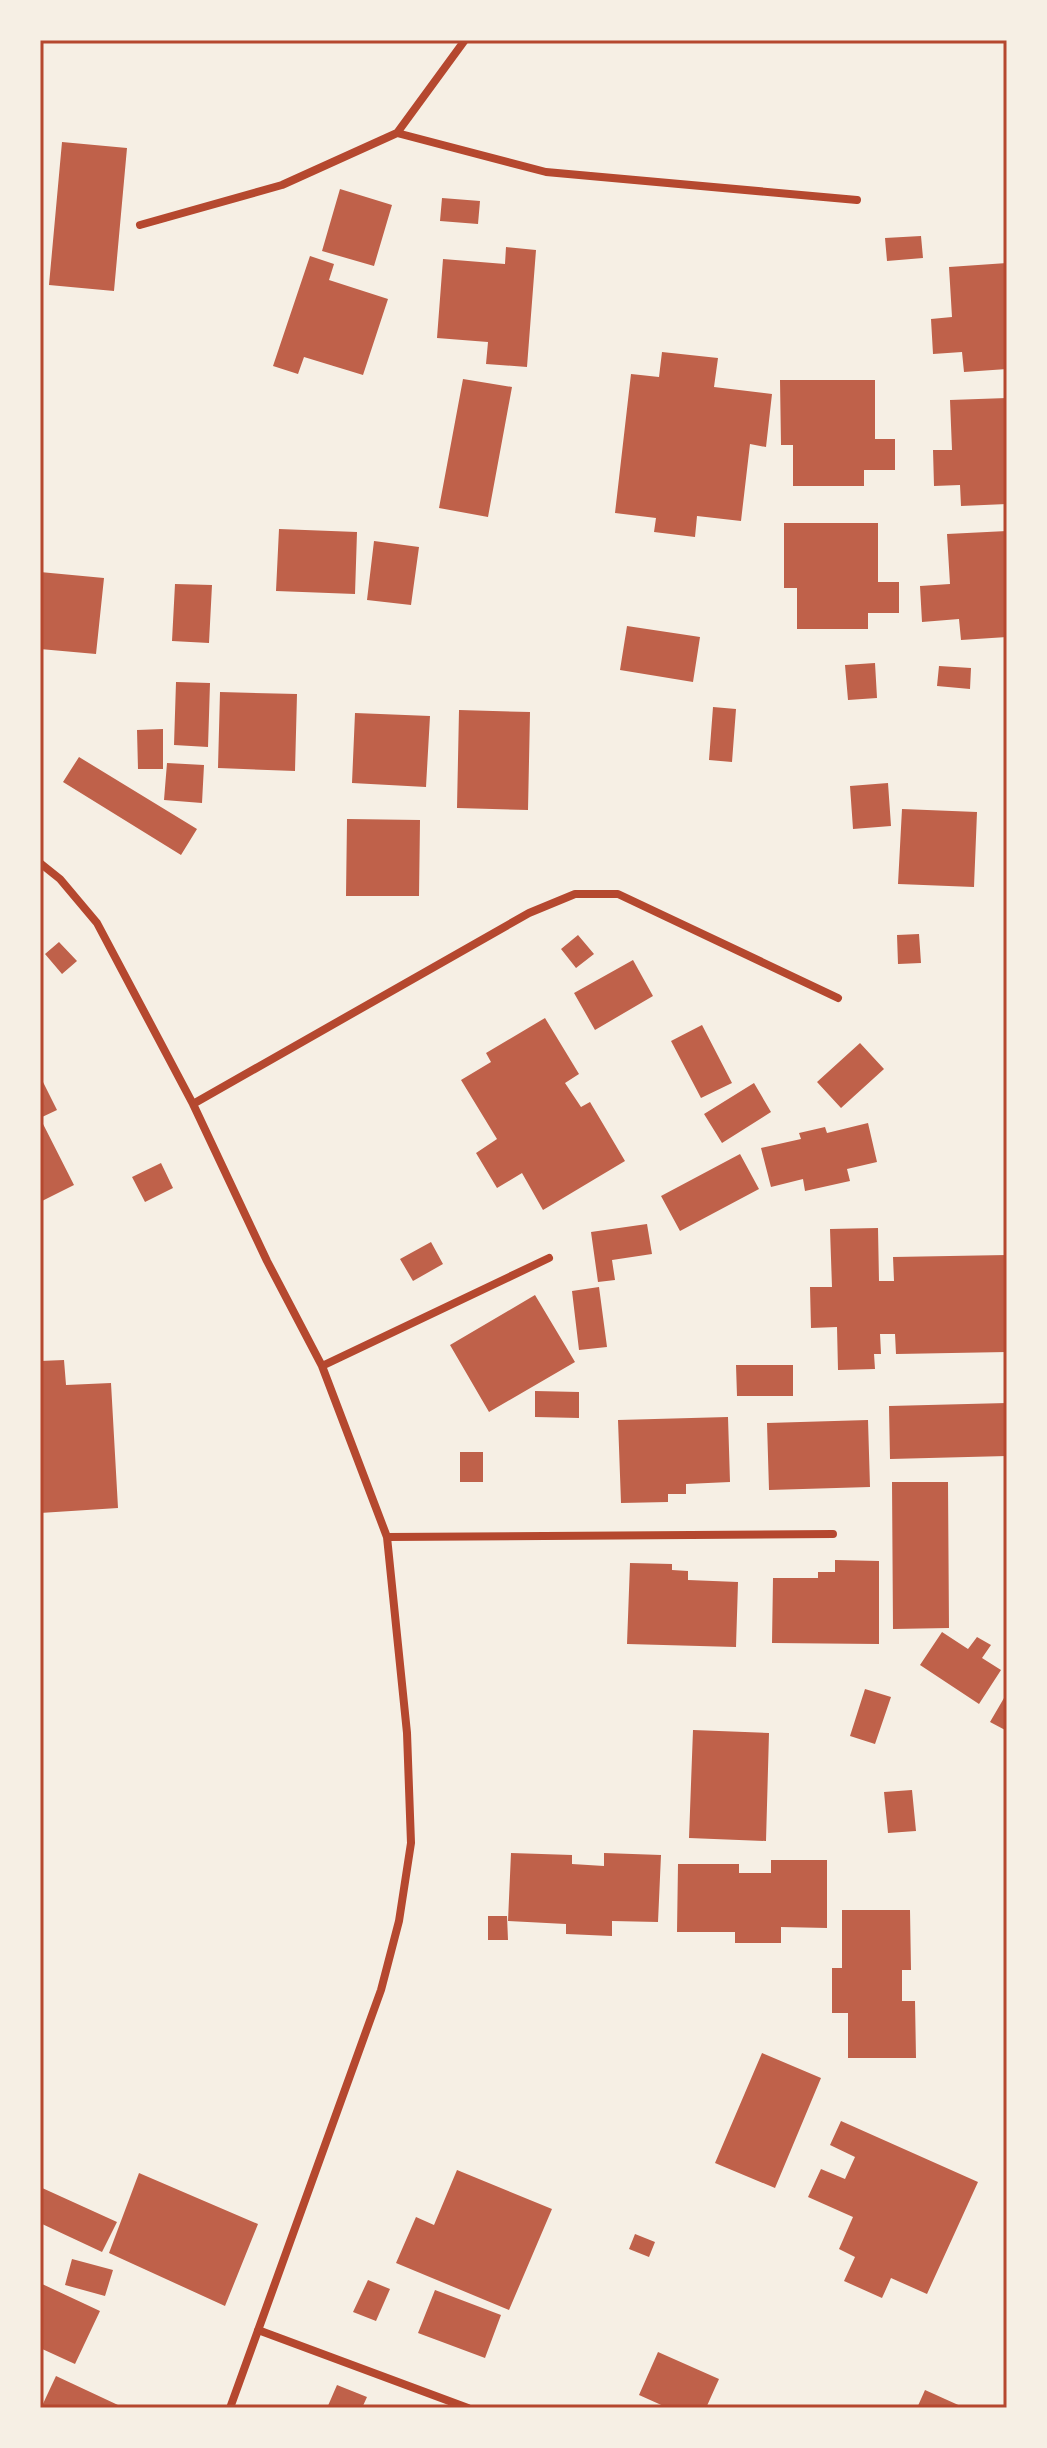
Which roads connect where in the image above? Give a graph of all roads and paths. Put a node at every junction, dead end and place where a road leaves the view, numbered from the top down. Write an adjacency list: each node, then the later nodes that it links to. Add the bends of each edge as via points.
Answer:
1 (465, 40): 2 (street)
2 (397, 133): 3 (street, via 546,172); 4 (street, via 282,185)
3 (857, 200)
4 (140, 225)
5 (40, 863): 7 (street, via 97,923)
6 (838, 998): 7 (street, via 618,894 575,894 529,913)
7 (193, 1104): 9 (street)
8 (549, 1258): 9 (street)
9 (322, 1366): 11 (street)
10 (833, 1534): 11 (street)
11 (387, 1537): 12 (street, via 408,1749 411,1843 399,1921 381,1990)
12 (258, 2330): 13 (street); 14 (street)
13 (230, 2408)
14 (468, 2408)

